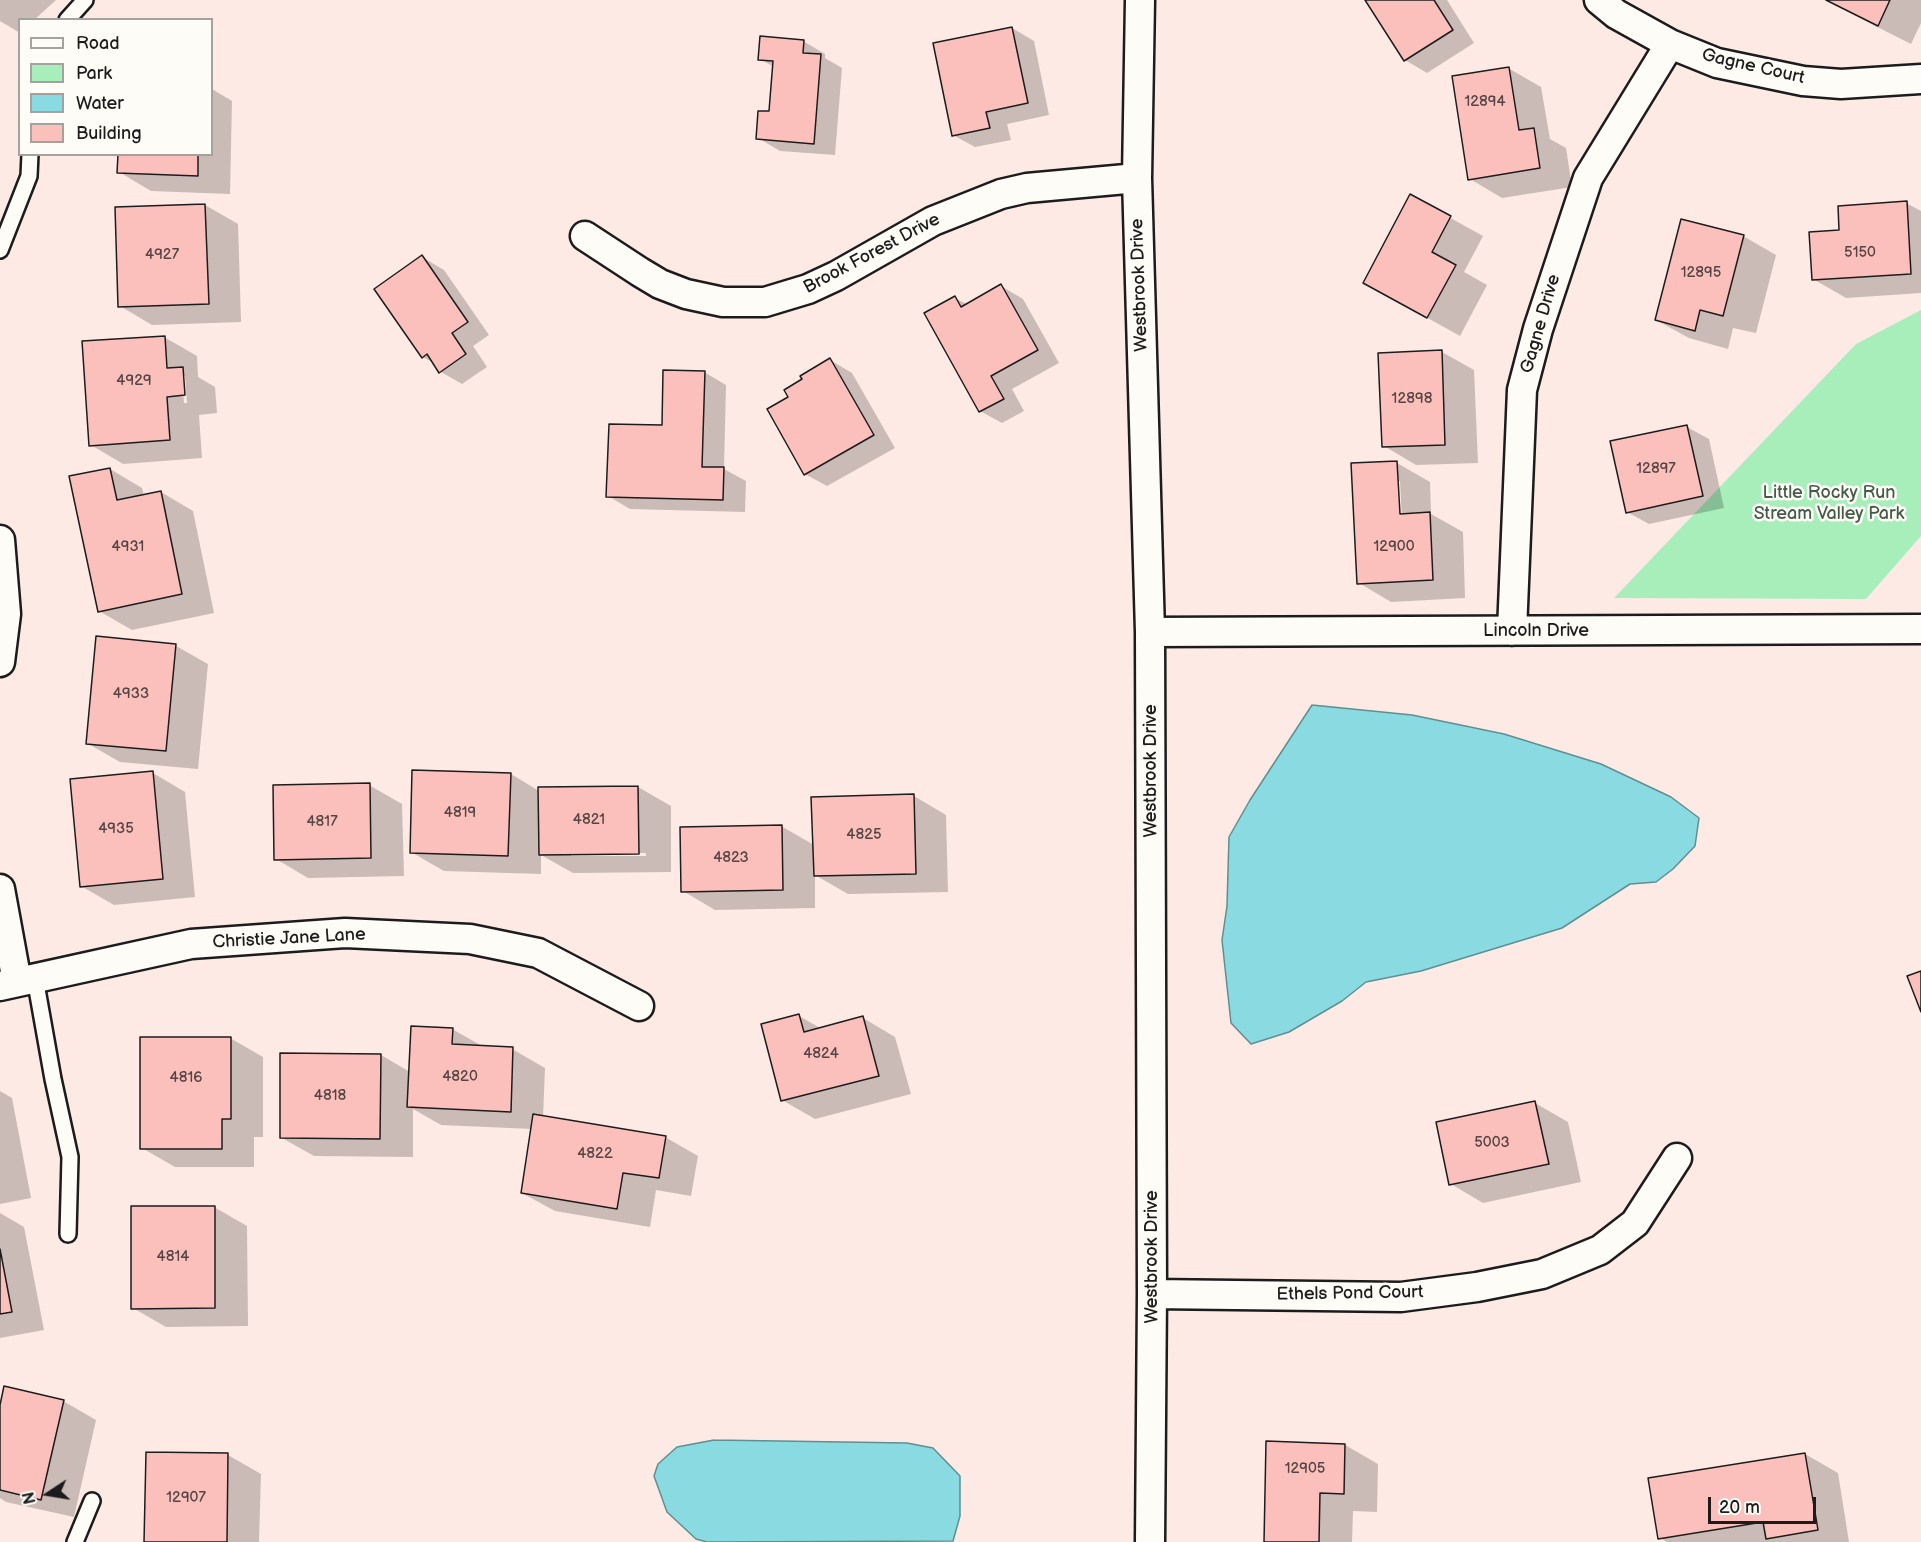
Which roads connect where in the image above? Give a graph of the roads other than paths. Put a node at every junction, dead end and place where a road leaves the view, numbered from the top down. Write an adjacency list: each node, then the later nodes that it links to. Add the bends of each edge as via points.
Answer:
1 (85, 0): 4 (lane)
2 (1140, 0): 8 (street, Westbrook Drive)
3 (1599, 0): 5 (street, Gagne Court)
4 (69, 18)
5 (1670, 44): 6 (street, Gagne Court, via 1717,63 1803,81 1841,84); 13 (street, Gagne Drive, via 1588,178 1535,339 1522,390)
6 (1921, 79)
7 (30, 156): 10 (lane, via 29,176)
8 (1137, 178): 9 (street, Brook Forest Drive, via 1001,194 933,221 808,289 765,302 723,302 686,294 660,284); 14 (street, Westbrook Drive)
9 (585, 236)
10 (0, 250)
11 (0, 540): 15 (street, via 6,614)
12 (1921, 629): 13 (street, Lincoln Drive)
13 (1512, 631): 14 (street, Lincoln Drive)
14 (1150, 632): 21 (street, Westbrook Drive)
15 (0, 662)
16 (0, 889): 17 (street)
17 (17, 982): 18 (street, Christie Jane Lane, via 191,944 345,933 470,939 538,954); 20 (lane, via 53,1079 70,1157)
18 (639, 1006)
19 (1677, 1158): 21 (street, Ethels Pond Court, via 1635,1223 1600,1250 1542,1274 1401,1297)
20 (68, 1234)
21 (1152, 1294): 24 (street, Westbrook Drive)
22 (92, 1501): 23 (lane)
23 (75, 1542)
24 (1150, 1542)

